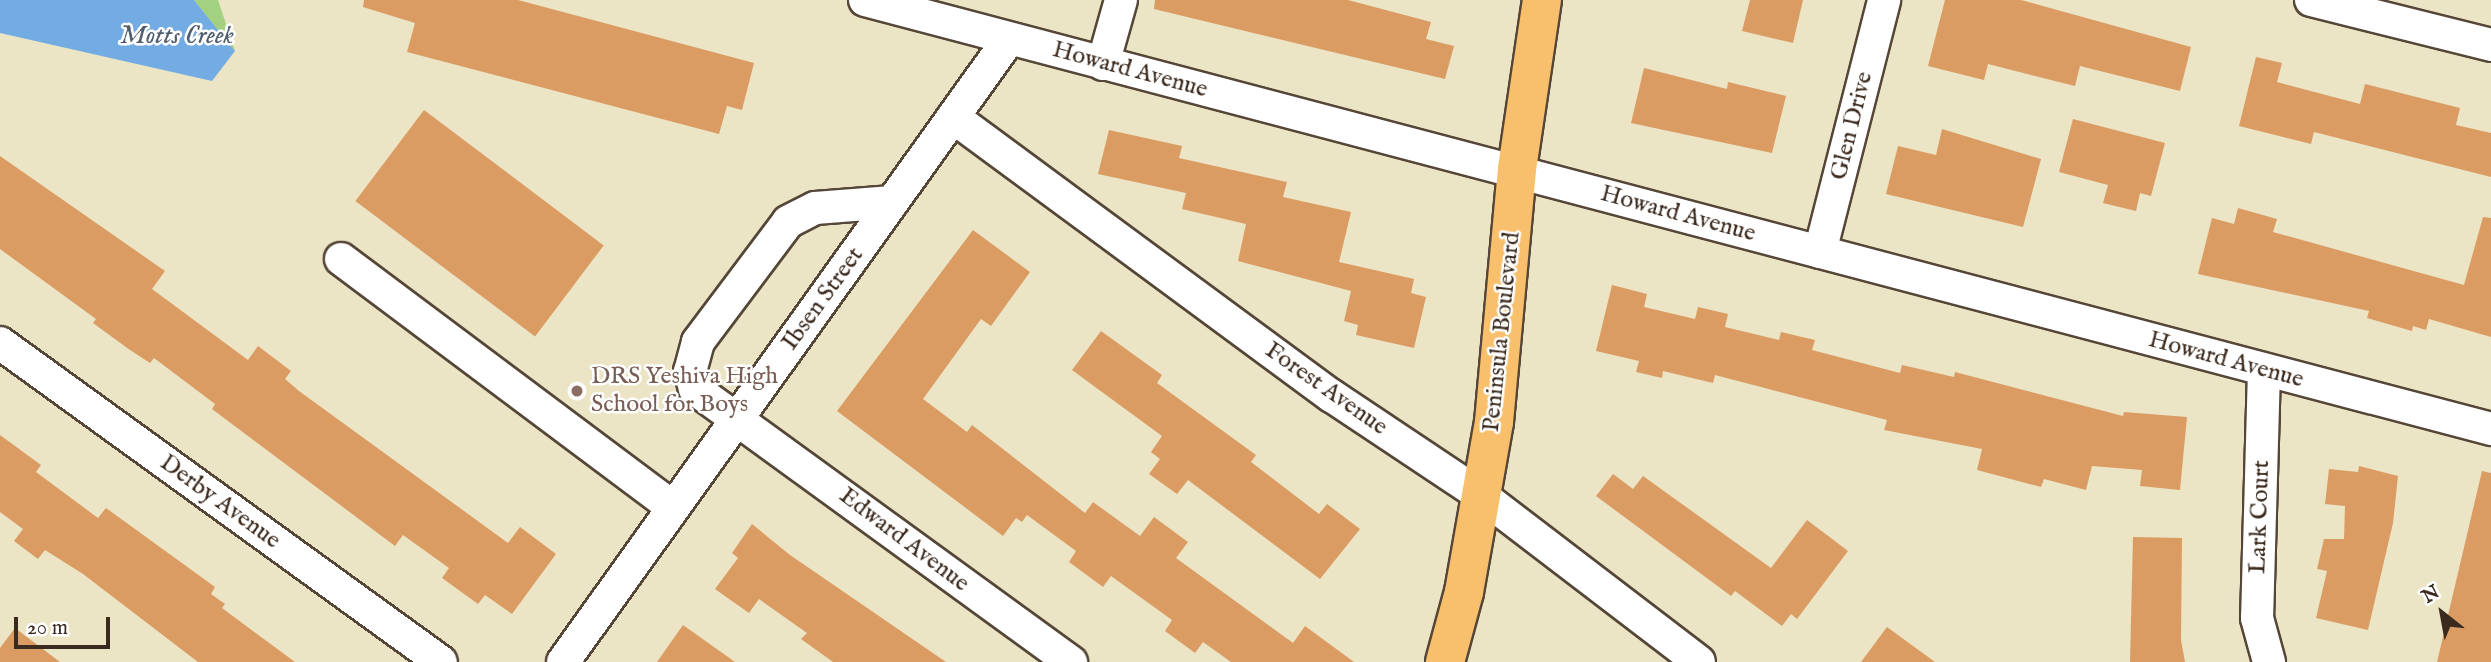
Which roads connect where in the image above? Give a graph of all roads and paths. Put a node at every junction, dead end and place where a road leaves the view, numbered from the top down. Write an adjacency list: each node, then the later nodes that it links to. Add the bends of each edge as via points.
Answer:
1 (865, 0): 6 (street, Howard Avenue)
2 (1121, 0): 8 (street)
3 (1542, 0): 10 (main road, Peninsula Boulevard)
4 (1884, 0): 12 (street, Glen Drive)
5 (2311, 0): 7 (street)
6 (1009, 38): 8 (street, Howard Avenue); 9 (street, Ibsen Street)
7 (2491, 45)
8 (1103, 64): 10 (street, Howard Avenue)
9 (953, 117): 11 (street, Ibsen Street); 18 (street, Forest Avenue, via 1332,396)
10 (1517, 169): 12 (street, Howard Avenue); 18 (main road, Peninsula Boulevard, via 1501,360)
11 (892, 201): 16 (street, Ibsen Street); 16 (street, Edward Avenue, via 815,208 789,222 698,342 690,371 695,389)
12 (1820, 252): 15 (street, Howard Avenue)
13 (341, 259): 19 (street)
14 (0, 343): 21 (street, Derby Avenue)
15 (2264, 370): 17 (street, Howard Avenue); 26 (street, Lark Court, via 2257,618)
16 (738, 417): 19 (street, Ibsen Street); 20 (street, Edward Avenue)
17 (2491, 429)
18 (1482, 496): 24 (main road, Peninsula Boulevard); 25 (street, Forest Avenue)
19 (673, 507): 22 (street, Ibsen Street)
20 (1029, 650): 23 (street, Edward Avenue)
21 (441, 662)
22 (563, 662)
23 (1071, 662)
24 (1445, 662)
25 (1699, 662)
26 (2269, 662)

